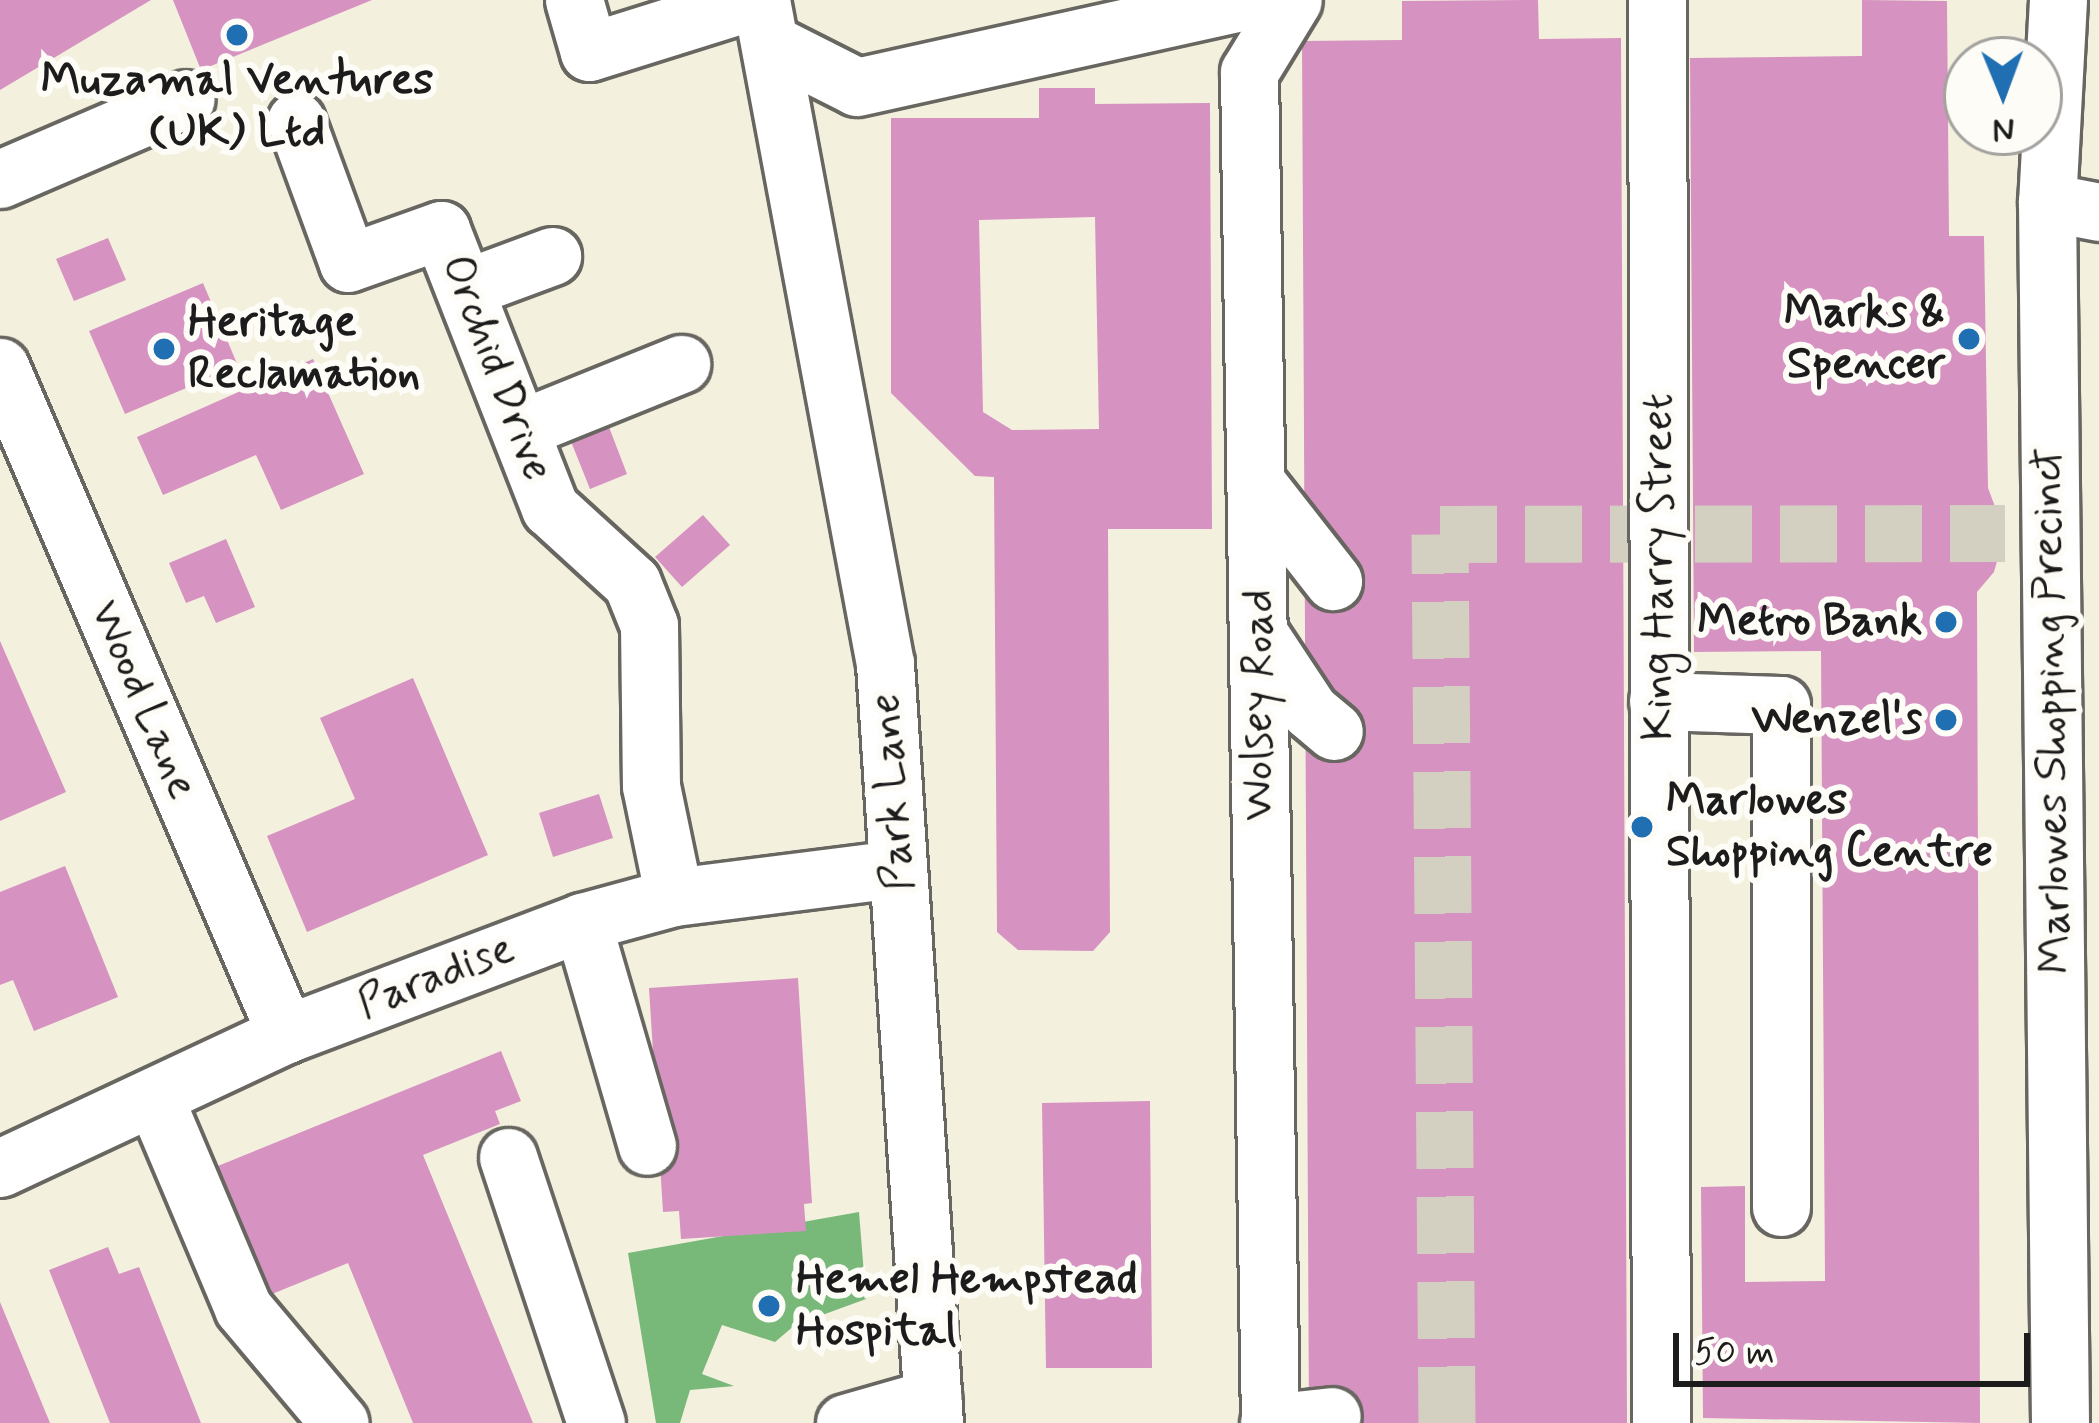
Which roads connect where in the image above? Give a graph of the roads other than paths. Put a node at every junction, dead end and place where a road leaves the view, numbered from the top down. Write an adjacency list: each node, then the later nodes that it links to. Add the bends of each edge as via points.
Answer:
1 (574, 0): 6 (street, via 589,52)
2 (1250, 0): 7 (street)
3 (1293, 0): 8 (street)
4 (1657, 0): 23 (street, King Harry Street)
5 (2058, 0): 14 (street, Marlowes Shopping Precinct)
6 (762, 14): 9 (street); 12 (street, Park Lane)
7 (1142, 14): 8 (street); 9 (street)
8 (1249, 73): 20 (street, Wolsey Road)
9 (857, 87): 12 (street)
10 (186, 99): 13 (street)
11 (296, 121): 16 (street, Orchid Drive, via 348,263 442,230)
12 (795, 167): 25 (street, Park Lane, via 885,664)
13 (0, 179)
14 (2073, 207): 34 (street, Marlowes Shopping Precinct, via 2027,533)
15 (553, 256): 16 (street)
16 (466, 288): 19 (street, Orchid Drive)
17 (678, 356): 19 (street)
18 (0, 367): 28 (street, Wood Lane)
19 (520, 429): 26 (street, Orchid Drive, via 550,508 632,583 649,625 650,786)
20 (1258, 485): 21 (street); 22 (street, Wolsey Road)
21 (1334, 581)
22 (1259, 634): 24 (street, via 1310,711); 40 (street, Wolsey Road)
23 (1658, 701): 33 (street, via 1781,705); 41 (street, King Harry Street)
24 (1334, 731)
25 (897, 869): 26 (street, Paradise); 35 (street, Park Lane)
26 (674, 897): 27 (street, Paradise)
27 (582, 922): 28 (street, Paradise); 30 (street)
28 (286, 1034): 29 (street, Paradise)
29 (154, 1096): 32 (street, Paradise); 37 (street, via 243,1308)
30 (647, 1146)
31 (508, 1157): 38 (street)
32 (0, 1168)
33 (1780, 1207)
34 (2079, 1354): 42 (street, Marlowes Shopping Precinct)
35 (933, 1410): 39 (street)
36 (1332, 1416): 40 (street)
37 (340, 1423)
38 (596, 1423)
39 (845, 1423)
40 (1269, 1423)
41 (1661, 1423)
42 (2060, 1423)

